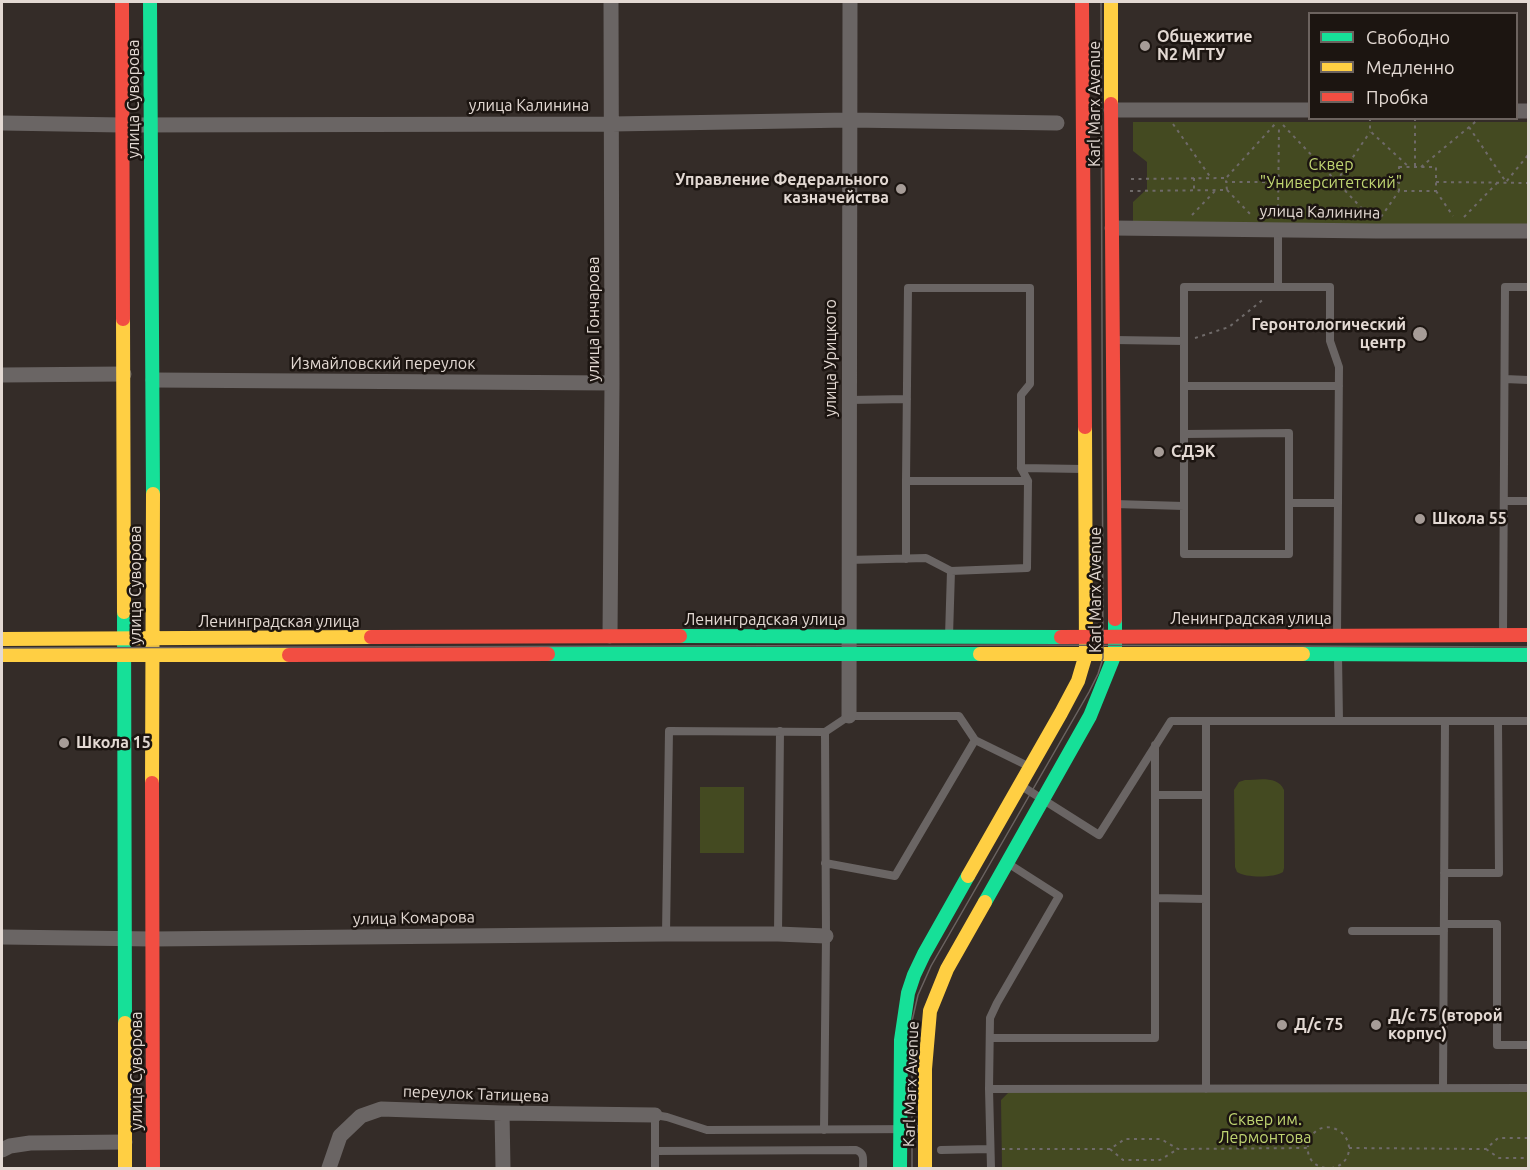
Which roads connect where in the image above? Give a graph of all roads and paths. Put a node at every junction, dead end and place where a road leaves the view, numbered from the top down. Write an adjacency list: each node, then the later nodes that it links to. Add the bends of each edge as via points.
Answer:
1 (122, 2): 19 (main road, улица Суворова)
2 (150, 2): 20 (main road, улица Суворова)
3 (611, 2): 18 (street, улица Гончарова)
4 (850, 2): 11 (street, улица Урицкого)
5 (1082, 2): 7 (main road, Karl Marx Avenue)
6 (1111, 2): 8 (main road, Karl Marx Avenue)
7 (1083, 110): 8 (main road); 65 (main road, Karl Marx Avenue)
8 (1111, 110): 9 (street); 45 (main road, Karl Marx Avenue)
9 (1163, 110): 10 (street); 28 (path)
10 (1308, 110)
11 (849, 120): 17 (street, улица Калинина); 18 (street, улица Калинина); 62 (street, улица Урицкого)
12 (1279, 120): 29 (path); 32 (path); 33 (path)
13 (1370, 120): 22 (path)
14 (1415, 120): 25 (path)
15 (1478, 120): 21 (path)
16 (2, 123): 19 (street, улица Калинина)
17 (1057, 123)
18 (612, 124): 20 (street, улица Калинина); 58 (street, улица Гончарова)
19 (122, 125): 20 (street, улица Калинина); 53 (main road, улица Суворова)
20 (150, 125): 55 (main road, улица Суворова)
21 (1469, 127): 26 (path); 37 (path)
22 (1370, 131): 24 (path); 33 (path)
23 (1528, 155): 37 (path)
24 (1409, 167): 25 (path); 34 (path, via 1399,167)
25 (1415, 167): 26 (path)
26 (1421, 167): 35 (path, via 1436,167)
27 (1194, 178): 28 (path); 30 (path); 43 (path)
28 (1211, 178): 29 (path)
29 (1226, 178): 31 (path)
30 (1131, 179)
31 (1226, 182): 32 (path); 40 (path)
32 (1278, 182): 33 (path); 47 (path)
33 (1336, 182): 34 (path); 41 (path, via 1376,223)
34 (1399, 182): 41 (path)
35 (1436, 182): 36 (path); 44 (path)
36 (1498, 182): 37 (path); 44 (path, via 1458,223)
37 (1506, 182): 38 (path)
38 (1528, 183)
39 (1215, 190): 40 (path); 43 (path); 46 (path)
40 (1227, 190): 47 (path)
41 (1399, 190): 44 (path)
42 (1131, 191): 43 (path)
43 (1194, 191)
44 (1436, 191)
45 (1112, 228): 46 (street, улица Калинина); 51 (main road, Karl Marx Avenue)
46 (1179, 228): 47 (street, улица Калинина)
47 (1271, 229): 48 (street, улица Калинина); 49 (lane)
48 (1528, 231)
49 (1278, 287): 52 (path, via 1228,327); 52 (lane, via 1184,287); 60 (lane, via 1330,287 1330,341 1339,367)
50 (1528, 287): 56 (lane, via 1505,287)
51 (1112, 340): 52 (lane); 72 (main road, Karl Marx Avenue)
52 (1184, 341): 59 (lane)
53 (124, 374): 54 (street); 86 (main road, улица Суворова)
54 (2, 375)
55 (153, 380): 58 (street, Измайловский переулок); 87 (main road, улица Суворова)
56 (1505, 380): 57 (lane); 68 (lane)
57 (1528, 380)
58 (612, 383): 80 (street, улица Гончарова)
59 (1184, 386): 60 (lane); 63 (lane)
60 (1339, 386): 71 (lane)
61 (907, 399): 62 (lane); 64 (lane, via 908,288 1030,288 1030,384 1021,395); 66 (lane)
62 (848, 400): 75 (street, улица Урицкого)
63 (1184, 434): 70 (lane, via 1289,433); 73 (lane)
64 (1021, 468): 65 (lane); 67 (lane)
65 (1084, 469): 81 (main road, Karl Marx Avenue)
66 (906, 481): 67 (lane); 74 (lane)
67 (1028, 481): 76 (lane, via 1027,568)
68 (1504, 501): 69 (lane); 78 (lane)
69 (1528, 501)
70 (1289, 502): 71 (lane); 73 (lane, via 1289,554 1184,554)
71 (1338, 502): 77 (lane)
72 (1113, 504): 73 (lane); 82 (main road, Karl Marx Avenue)
73 (1184, 506)
74 (906, 559): 75 (lane); 76 (lane, via 926,558)
75 (848, 560): 83 (street, улица Урицкого)
76 (951, 571): 84 (lane)
77 (1337, 635): 78 (main road, Ленинградская улица); 82 (main road, Ленинградская улица); 91 (lane)
78 (1503, 635): 79 (main road, Ленинградская улица)
79 (1528, 635)
80 (610, 636): 83 (main road, Ленинградская улица); 87 (main road, Ленинградская улица)
81 (1086, 636): 82 (main road, Ленинградская улица); 84 (main road, Ленинградская улица); 89 (main road, Karl Marx Avenue)
82 (1115, 636): 90 (main road, Karl Marx Avenue)
83 (848, 637): 84 (main road, Ленинградская улица); 88 (street, улица Урицкого)
84 (949, 637)
85 (2, 639): 86 (main road, Ленинградская улица)
86 (124, 639): 87 (main road, Ленинградская улица); 93 (main road, улица Суворова)
87 (152, 639): 95 (main road, улица Суворова)
88 (848, 654): 89 (main road, Ленинградская улица); 95 (main road, Ленинградская улица); 96 (street, улица Урицкого)
89 (1086, 654): 90 (main road, Ленинградская улица); 106 (main road, Karl Marx Avenue, via 1078,681)
90 (1115, 654): 91 (main road, Ленинградская улица); 110 (main road, Karl Marx Avenue, via 1090,716)
91 (1338, 654): 94 (main road, Ленинградская улица); 98 (lane)
92 (2, 655): 93 (main road, Ленинградская улица)
93 (124, 655): 95 (main road, Ленинградская улица); 122 (main road, улица Суворова)
94 (1528, 655)
95 (152, 656): 123 (main road, улица Суворова)
96 (849, 716): 103 (lane); 104 (lane, via 959,716)
97 (1206, 721): 98 (lane); 105 (lane, via 1171,721); 109 (lane)
98 (1340, 721): 99 (lane)
99 (1445, 721): 100 (lane); 113 (lane)
100 (1498, 721): 101 (lane); 113 (lane, via 1499,873)
101 (1528, 721)
102 (780, 731): 103 (lane); 118 (lane, via 669,731); 119 (lane)
103 (825, 732): 111 (lane)
104 (975, 741): 106 (lane); 111 (lane, via 895,876)
105 (1155, 745): 108 (lane); 110 (lane, via 1100,836)
106 (1029, 767): 107 (main road, Karl Marx Avenue)
107 (1019, 785): 110 (lane); 132 (main road, Karl Marx Avenue, via 914,975 901,1040)
108 (1155, 795): 109 (lane); 114 (lane)
109 (1206, 795): 115 (lane)
110 (1044, 799): 112 (main road, Karl Marx Avenue)
111 (825, 863): 120 (lane)
112 (1008, 863): 124 (lane, via 1059,896 990,1018); 133 (main road, Karl Marx Avenue, via 947,969 930,1011)
113 (1444, 873): 116 (lane)
114 (1155, 898): 115 (lane); 124 (lane, via 1155,1038)
115 (1206, 899): 129 (lane)
116 (1444, 927): 117 (lane); 125 (lane, via 1497,924 1497,1046); 126 (lane)
117 (1352, 930)
118 (666, 934): 119 (street, улица Комарова); 123 (street, улица Комарова)
119 (778, 934): 120 (street, улица Комарова)
120 (826, 936): 134 (lane)
121 (2, 937): 122 (street, улица Комарова)
122 (125, 938): 123 (street, улица Комарова); 136 (main road, улица Суворова)
123 (153, 939): 148 (main road, улица Суворова)
124 (990, 1038): 128 (lane)
125 (1528, 1045)
126 (1443, 1088): 127 (lane); 129 (lane)
127 (1528, 1088)
128 (989, 1089): 129 (lane); 139 (lane)
129 (1206, 1089)
130 (502, 1113): 131 (street, переулок Татищева); 149 (street, переулок Татищева, via 381,1109 361,1116 340,1136); 150 (street)
131 (655, 1115): 134 (lane, via 706,1130); 145 (lane)
132 (900, 1129): 133 (lane); 134 (lane); 153 (main road, Karl Marx Avenue)
133 (925, 1129): 154 (main road, Karl Marx Avenue)
134 (824, 1130)
135 (1528, 1138): 142 (path, via 1498,1138)
136 (125, 1142): 143 (street, via 30,1143); 147 (main road, улица Суворова)
137 (1307, 1148): 138 (path, via 1313,1133 1328,1127 1343,1133); 141 (path); 156 (path, via 1313,1163)
138 (1349, 1148): 142 (path); 157 (path, via 1343,1163)
139 (990, 1149): 140 (path); 144 (lane); 155 (lane)
140 (1110, 1149): 141 (path, via 1125,1139 1161,1139); 141 (path, via 1123,1160 1160,1160)
141 (1178, 1149)
142 (1486, 1149): 146 (path, via 1499,1158)
143 (2, 1150)
144 (941, 1150)
145 (655, 1151): 151 (lane); 152 (lane, via 856,1150 863,1155)
146 (1528, 1158)
147 (125, 1168)
148 (153, 1168)
149 (330, 1168)
150 (502, 1168)
151 (655, 1168)
152 (863, 1168)
153 (900, 1168)
154 (925, 1168)
155 (991, 1168)
156 (1325, 1168)
157 (1332, 1168)

